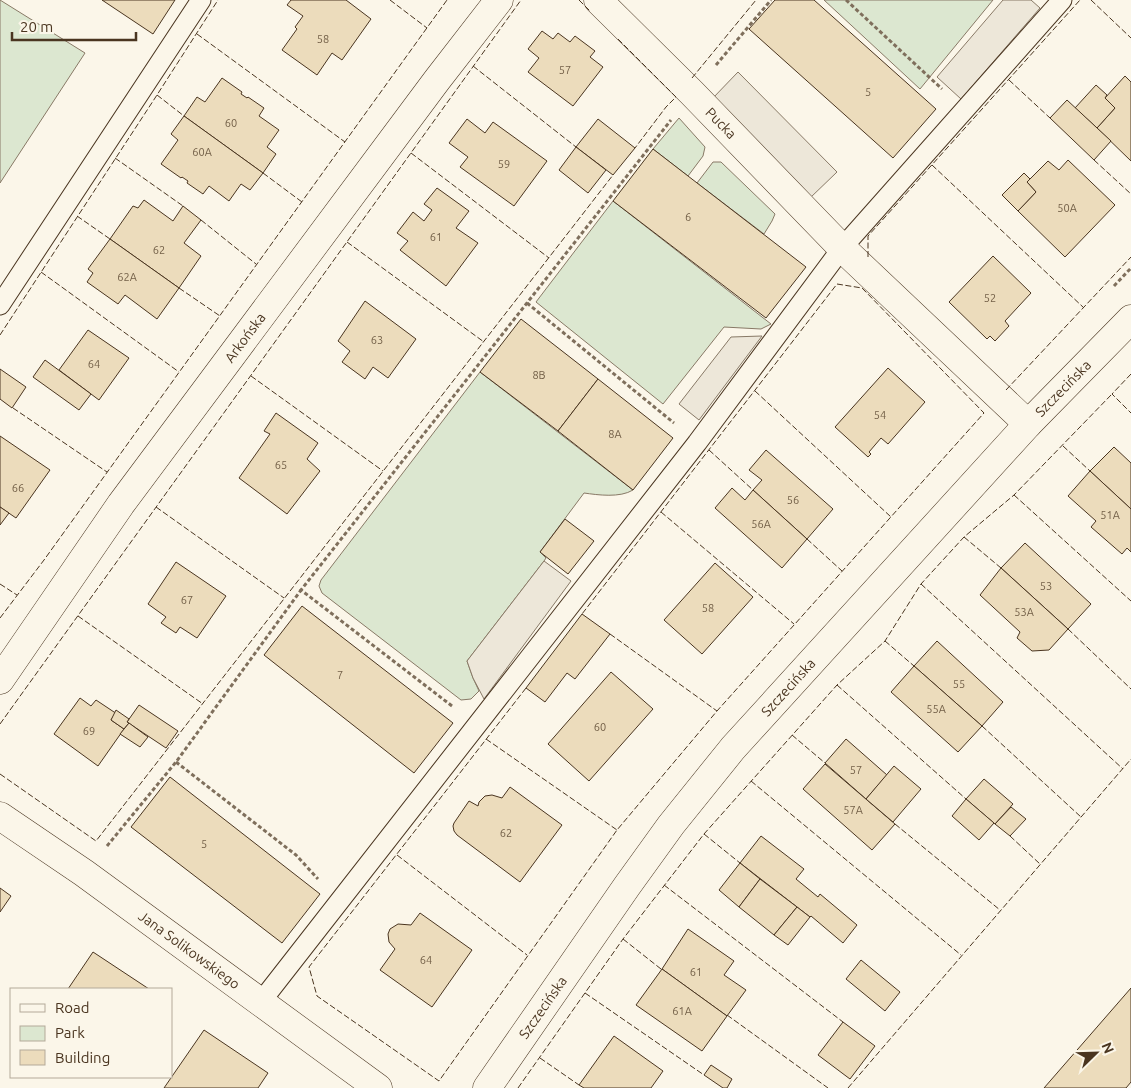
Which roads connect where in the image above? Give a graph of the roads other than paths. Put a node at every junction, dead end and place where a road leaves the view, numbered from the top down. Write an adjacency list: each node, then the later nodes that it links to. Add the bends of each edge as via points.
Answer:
1 (200, 0): 6 (lane)
2 (499, 0): 9 (street, Arkońska, via 121,504)
3 (598, 0): 5 (street, Pucka)
4 (1062, 0): 5 (lane)
5 (842, 248): 8 (street, Pucka); 11 (lane, via 698,443)
6 (0, 305)
7 (1131, 319): 8 (street, Szczecińska)
8 (1028, 424): 13 (street, Szczecińska, via 733,748 671,825)
9 (0, 680)
10 (0, 816): 11 (street, Jana Solikowskiego, via 84,873)
11 (260, 1003): 12 (street, Jana Solikowskiego)
12 (378, 1088)
13 (486, 1088)

